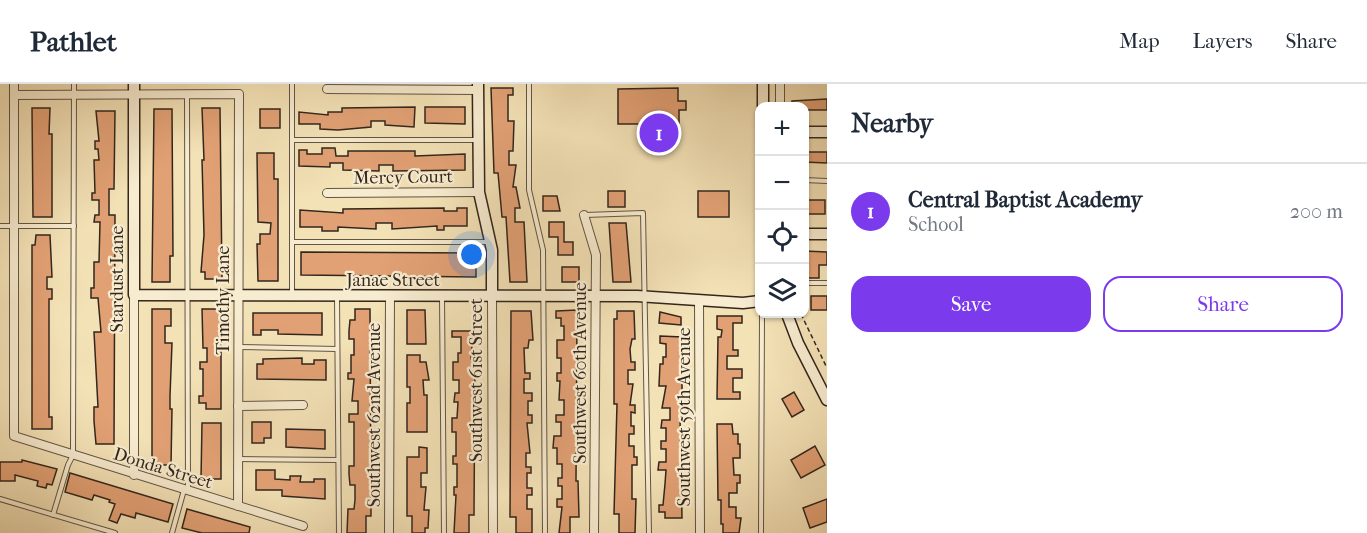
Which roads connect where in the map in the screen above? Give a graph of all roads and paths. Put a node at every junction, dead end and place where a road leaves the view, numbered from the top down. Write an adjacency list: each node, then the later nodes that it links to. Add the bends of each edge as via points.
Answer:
1 (14, 84): 11 (street)
2 (74, 84): 12 (lane)
3 (292, 84): 17 (lane)
4 (529, 84): 41 (lane, via 529,190 543,250)
5 (763, 84): 13 (street)
6 (780, 84): 14 (street)
7 (478, 87): 9 (street); 18 (street, Southwest 61st Street)
8 (134, 89): 10 (street); 12 (street); 33 (street, Stardust Lane)
9 (327, 89)
10 (187, 94): 34 (lane); 35 (street, Timothy Lane, via 239,94)
11 (14, 95): 12 (street); 25 (street)
12 (74, 95): 26 (lane)
13 (763, 102)
14 (780, 102)
15 (809, 132): 16 (street)
16 (827, 132)
17 (292, 140): 18 (lane); 29 (lane)
18 (478, 140): 21 (street, Southwest 61st Street)
19 (809, 180): 20 (lane)
20 (827, 181)
21 (479, 192): 22 (street, Mercy Court); 30 (street, Southwest 61st Street)
22 (327, 193)
23 (584, 215): 42 (street, Southwest 60th Avenue, via 596,255); 43 (lane, via 643,213)
24 (0, 225): 25 (lane)
25 (14, 226): 26 (lane); 56 (street, Donda Street, via 14,436)
26 (74, 226): 56 (lane)
27 (809, 234): 28 (street)
28 (827, 234)
29 (292, 242): 30 (lane); 36 (lane)
30 (490, 242): 38 (street, Southwest 61st Street)
31 (809, 283): 32 (lane)
32 (827, 283)
33 (134, 295): 34 (street, Janae Street); 59 (street, Stardust Lane)
34 (189, 295): 35 (street, Janae Street); 60 (lane)
35 (238, 296): 36 (street, Janae Street); 49 (street, Timothy Lane)
36 (292, 296): 39 (street, Janae Street)
37 (442, 296): 38 (street, Janae Street); 40 (street, Janae Street); 69 (lane)
38 (492, 296): 41 (street, Janae Street); 70 (street, Southwest 61st Street)
39 (337, 297): 40 (street, Janae Street); 50 (lane)
40 (390, 297): 68 (street, Southwest 62nd Avenue)
41 (543, 297): 42 (street, Janae Street); 71 (lane)
42 (595, 297): 43 (street, Janae Street); 72 (street, Southwest 60th Avenue)
43 (646, 297): 44 (street, Janae Street); 73 (lane)
44 (699, 300): 45 (street, Janae Street); 74 (street, Southwest 59th Avenue)
45 (755, 302)
46 (762, 318): 75 (lane)
47 (789, 318): 52 (street, via 798,343)
48 (803, 318): 51 (path)
49 (238, 347): 50 (lane); 55 (street, Timothy Lane)
50 (337, 349): 58 (lane)
51 (827, 368)
52 (823, 385): 53 (street)
53 (827, 400)
54 (303, 405): 55 (street)
55 (238, 406): 57 (street, Timothy Lane)
56 (74, 455): 59 (street, Donda Street); 63 (lane)
57 (238, 459): 58 (lane); 62 (street, Timothy Lane)
58 (338, 460): 67 (lane)
59 (134, 475): 60 (street, Donda Street)
60 (186, 491): 62 (street, Donda Street); 66 (lane)
61 (0, 499): 63 (lane)
62 (238, 506): 64 (street, Donda Street)
63 (53, 514): 65 (lane)
64 (303, 526)
65 (115, 533)
66 (172, 533)
67 (339, 533)
68 (389, 533)
69 (444, 533)
70 (493, 533)
71 (545, 533)
72 (594, 533)
73 (649, 533)
74 (700, 533)
75 (761, 533)

